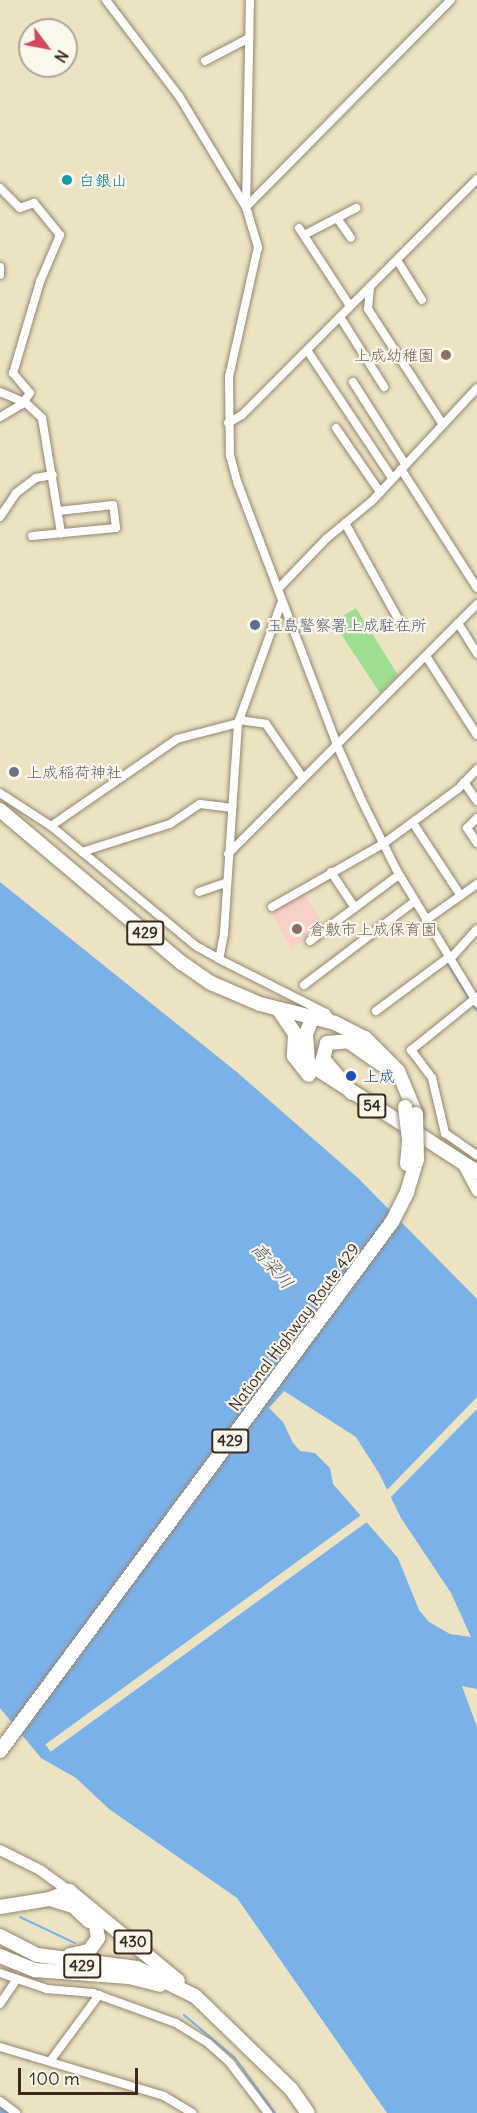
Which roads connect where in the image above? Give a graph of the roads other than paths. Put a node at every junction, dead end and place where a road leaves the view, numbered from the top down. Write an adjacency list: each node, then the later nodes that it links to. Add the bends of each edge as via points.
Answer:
1 (106, 0): 8 (street, via 179,96)
2 (250, 0): 4 (street)
3 (451, 0): 8 (street)
4 (249, 38): 5 (street); 8 (street)
5 (205, 61)
6 (477, 178): 12 (street)
7 (0, 188): 24 (street, via 20,208 34,203 60,235 40,282 13,373 30,393)
8 (246, 207): 26 (street, via 258,247 232,353)
9 (356, 208): 10 (street)
10 (338, 218): 11 (street); 17 (street, via 302,232)
11 (351, 238)
12 (397, 260): 15 (street); 16 (street)
13 (0, 267): 14 (street)
14 (0, 275)
15 (370, 287): 17 (street); 27 (street, via 368,309)
16 (422, 300)
17 (350, 306): 18 (street)
18 (340, 317): 19 (street); 21 (street)
19 (307, 350): 26 (street, via 242,415); 31 (street)
20 (353, 381): 29 (street)
21 (384, 387)
22 (477, 388): 27 (street)
23 (0, 392): 24 (street)
24 (22, 404): 25 (street); 30 (street, via 42,418)
25 (0, 417)
26 (228, 423): 39 (street, via 230,455 238,484)
27 (442, 423): 29 (street)
28 (336, 428): 32 (street)
29 (403, 467): 31 (street); 38 (street)
30 (53, 475): 33 (street); 34 (street, via 36,478 16,493)
31 (393, 478): 32 (street)
32 (380, 492): 35 (street)
33 (58, 511): 36 (street); 36 (street, via 113,505 116,528)
34 (0, 517)
35 (345, 523): 39 (street); 43 (street)
36 (61, 533): 37 (street)
37 (32, 536)
38 (477, 588)
39 (278, 589): 40 (street)
40 (282, 601): 46 (street, via 276,606); 48 (street)
41 (477, 604): 42 (street)
42 (458, 623): 44 (street); 45 (street)
43 (402, 626)
44 (477, 653)
45 (426, 656): 47 (street); 48 (street)
46 (239, 721): 50 (street, via 266,724); 54 (street); 58 (street, via 177,739)
47 (477, 735)
48 (337, 746): 50 (street); 60 (street)
49 (477, 769): 51 (street)
50 (303, 778): 62 (street)
51 (465, 783): 53 (street); 57 (street)
52 (0, 793): 58 (street)
53 (477, 801)
54 (231, 808): 61 (street, via 200,804 170,824); 62 (street)
55 (0, 810): 79 (main road, National Highway Route 429 / 429, via 183,963 211,983)
56 (477, 818): 59 (street, via 467,828)
57 (413, 823): 60 (street); 68 (street)
58 (51, 826): 61 (street)
59 (477, 843)
60 (383, 844): 63 (street); 64 (street)
61 (82, 852): 76 (street, via 196,946)
62 (228, 854): 65 (street)
63 (331, 872): 70 (street); 71 (street)
64 (399, 875): 69 (street); 71 (street)
65 (225, 883): 67 (street); 76 (street)
66 (477, 884): 68 (street)
67 (199, 892)
68 (461, 896): 72 (street)
69 (415, 901): 72 (street); 77 (street)
70 (272, 907)
71 (355, 908): 74 (street)
72 (426, 920): 75 (street)
73 (477, 929): 75 (street)
74 (310, 941)
75 (449, 958): 78 (street); 80 (street)
76 (219, 959): 82 (street, via 326,1013)
77 (304, 985)
78 (476, 1000): 87 (street, via 411,1050 432,1078 445,1133)
79 (279, 1010): 81 (main road, National Highway Route 429 / 429); 84 (main road, via 292,1027 294,1056 299,1066 316,1079)
80 (376, 1011)
81 (312, 1019): 82 (main road, National Highway Route 429 / 429); 83 (main road, National Highway Route 429 / 429, via 351,1039); 84 (main road, 54, via 306,1034 308,1063)
82 (335, 1023): 86 (main road, National Highway Route 429 / 429, via 364,1038 388,1058 405,1083)
83 (381, 1064): 85 (main road, via 348,1041 327,1043 322,1059); 86 (main road, National Highway Route 429 / 429)
84 (337, 1084): 85 (main road, 54)
85 (352, 1093): 88 (main road, 54)
86 (410, 1111): 91 (main road, National Highway Route 429 / 429, bridge, via 406,1172 385,1218); 92 (main road, National Highway Route 429 / 429, bridge, via 417,1159 392,1222)
87 (477, 1155)
88 (461, 1162): 89 (main road, 54); 90 (street)
89 (477, 1172)
90 (477, 1191)
91 (0, 1739)
92 (0, 1750)
93 (0, 1850): 94 (street, via 40,1870)
94 (69, 1891): 95 (main road); 97 (main road, 429, via 95,1921); 106 (main road, 430)
95 (51, 1899): 96 (main road); 97 (main road, via 73,1906)
96 (0, 1907)
97 (98, 1932): 101 (main road, 429, via 89,1951)
98 (0, 1936): 101 (main road, 429, via 25,1951)
99 (0, 1945): 104 (main road, 429, via 32,1961 115,1969)
100 (0, 1956): 104 (main road, 430, via 35,1970 129,1977)
101 (46, 1957): 106 (main road, 429, via 137,1968)
102 (0, 1973): 103 (street)
103 (16, 1980): 105 (street); 107 (street)
104 (165, 1986): 108 (main road, 429)
105 (99, 1995): 110 (street); 115 (street, via 176,2023 208,2043 239,2073)
106 (195, 1996): 108 (main road, 429)
107 (0, 2004)
108 (224, 2023): 111 (main road, 429)
109 (0, 2047): 110 (street)
110 (51, 2060): 114 (street, via 164,2096)
111 (291, 2089): 116 (street); 117 (main road, 429)
112 (0, 2101): 113 (street)
113 (16, 2113)
114 (190, 2113)
115 (268, 2113)
116 (298, 2113)
117 (308, 2113)

